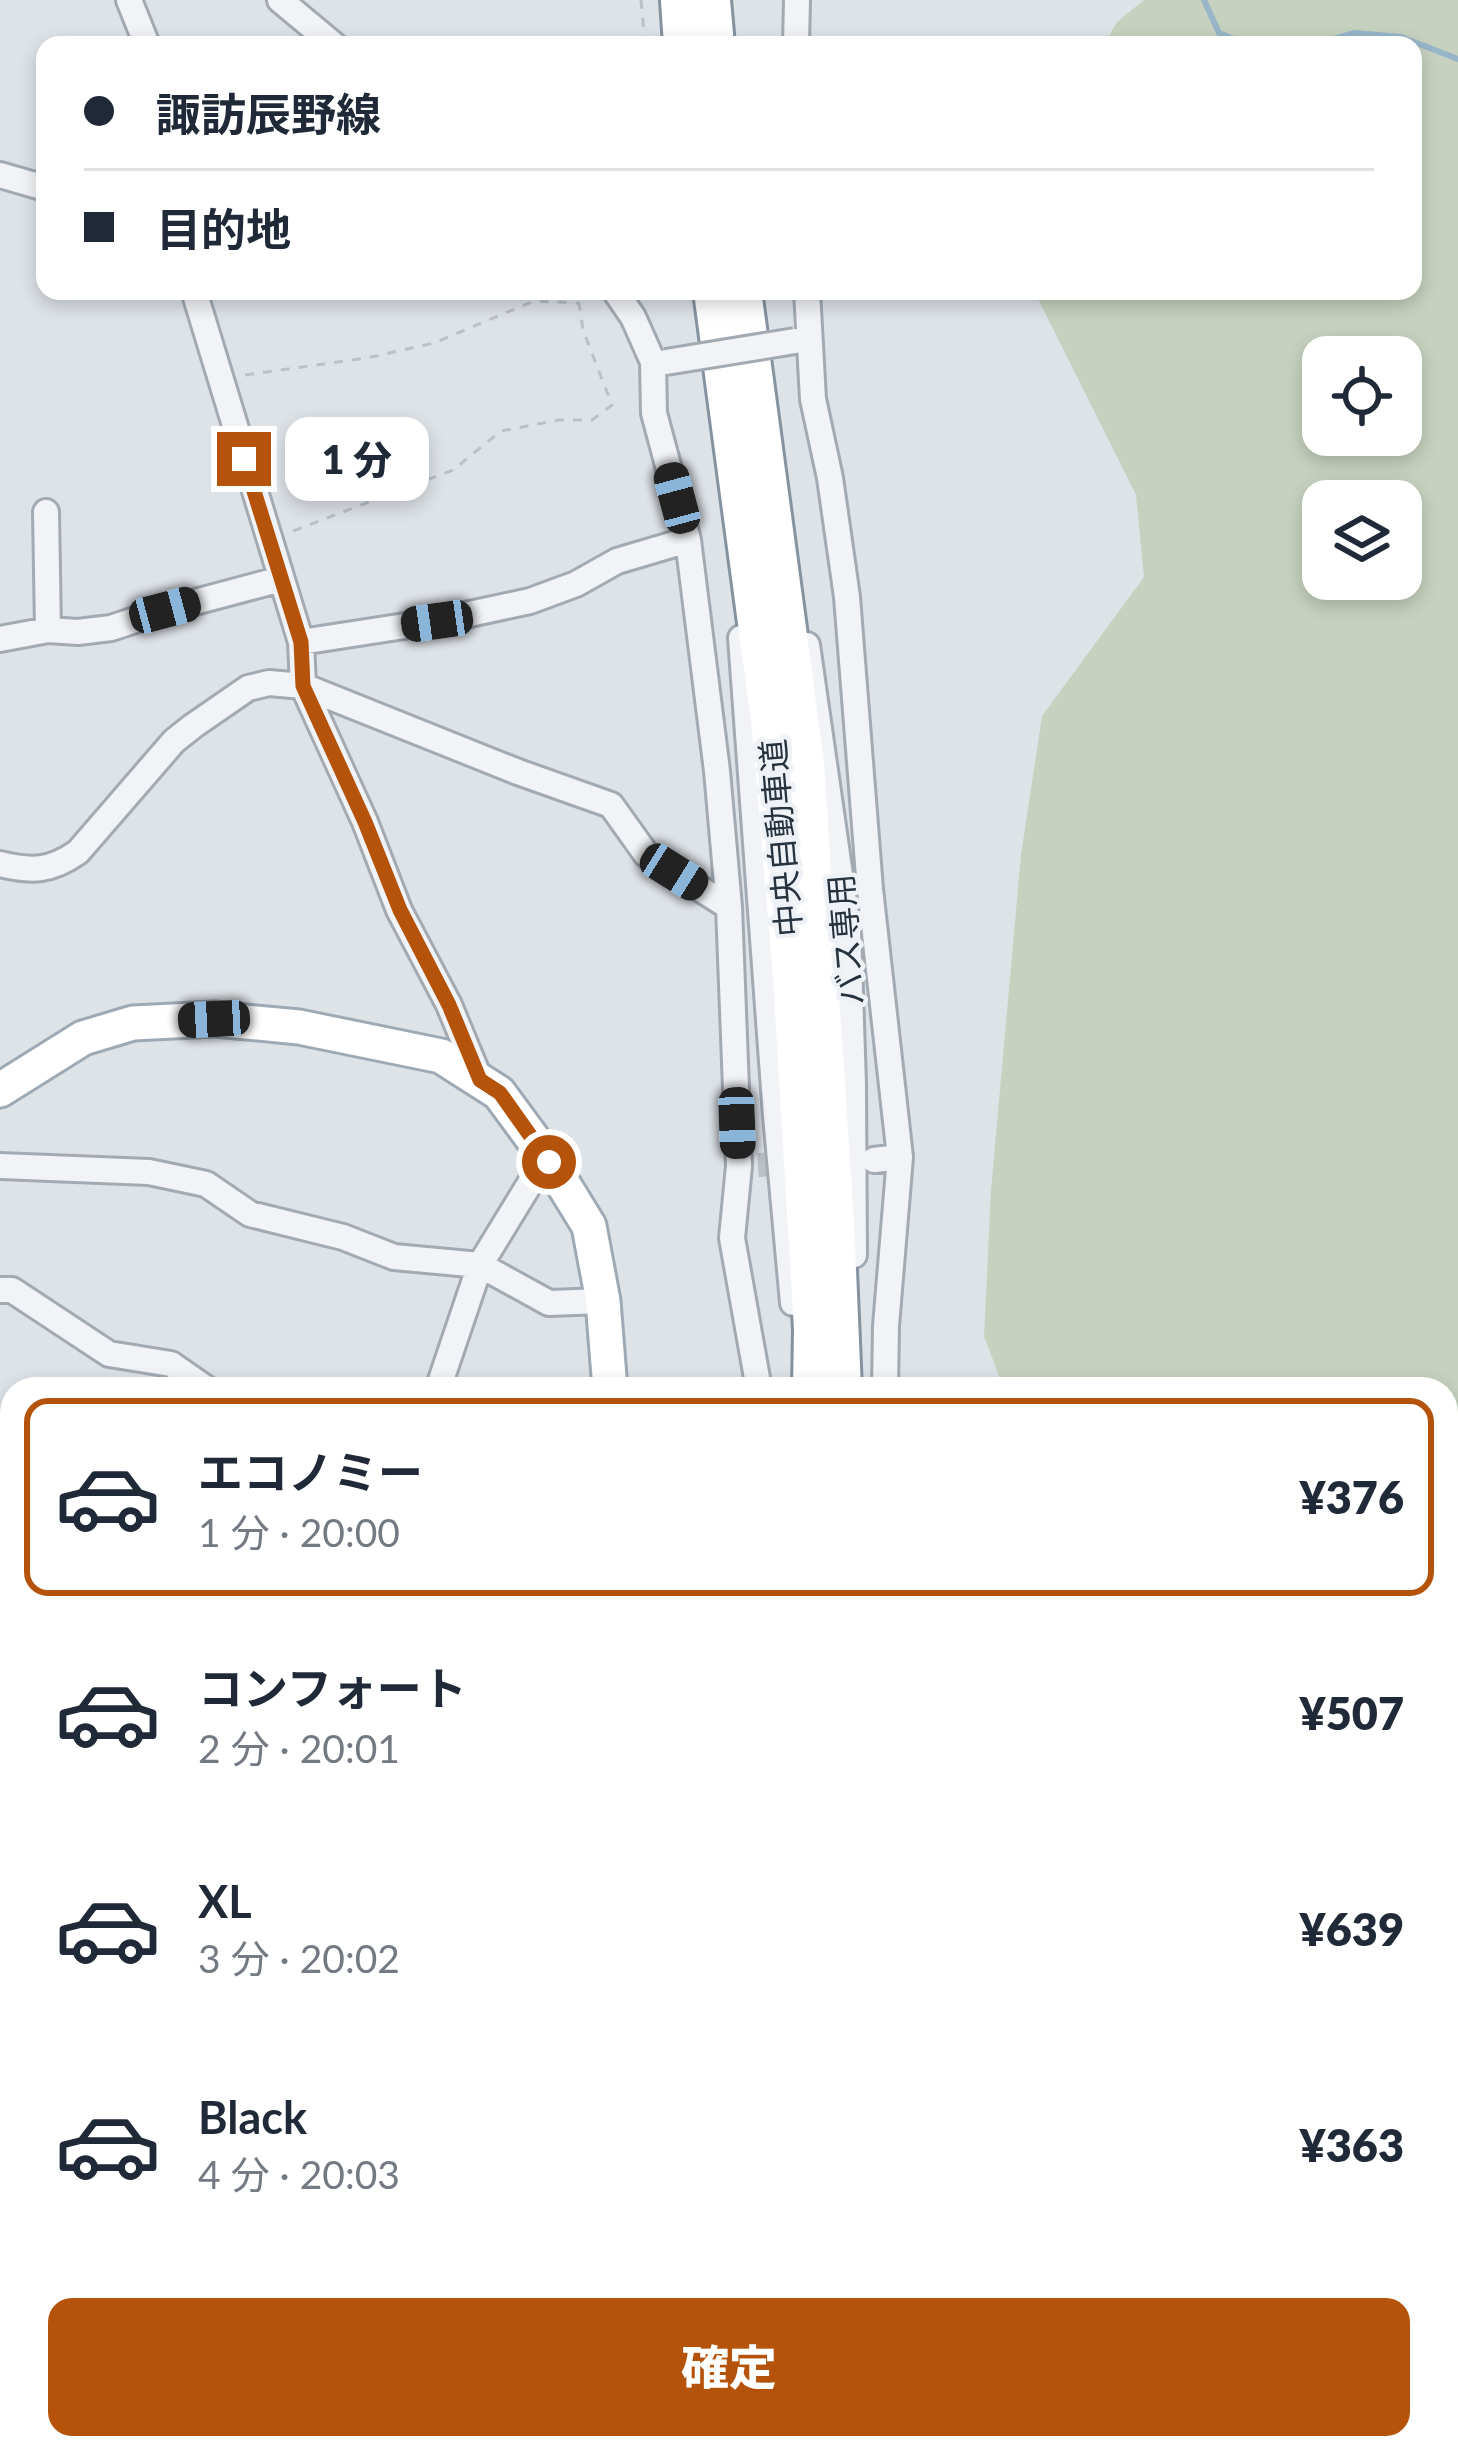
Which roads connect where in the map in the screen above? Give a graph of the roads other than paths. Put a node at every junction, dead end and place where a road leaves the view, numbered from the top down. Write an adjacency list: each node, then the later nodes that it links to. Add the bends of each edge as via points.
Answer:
1 (129, 0): 6 (street)
2 (280, 0): 7 (street)
3 (679, 0): 8 (highway)
4 (712, 0): 9 (highway)
5 (796, 0): 10 (street)
6 (143, 36)
7 (323, 36)
8 (681, 36)
9 (715, 36)
10 (796, 36)
11 (0, 176): 12 (street)
12 (36, 186)
13 (197, 300): 22 (street)
14 (621, 300): 19 (street)
15 (713, 300): 42 (highway, 中央自動車道, via 772,750 812,1329)
16 (744, 300): 43 (highway, 中央自動車道, via 806,764 826,1056)
17 (806, 300): 18 (street)
18 (802, 340): 19 (street, bridge); 32 (street, via 848,597)
19 (660, 362): 21 (street, via 654,413)
20 (46, 512): 23 (street)
21 (688, 540): 25 (street, via 530,601); 28 (street)
22 (280, 579): 23 (street, via 111,628); 25 (street)
23 (48, 630): 24 (street)
24 (0, 639)
25 (301, 642): 26 (street)
26 (303, 686): 27 (street, via 248,688 193,726 59,865); 28 (street, via 611,806 646,854); 29 (street)
27 (0, 864)
28 (729, 907): 41 (street, via 748,1166 732,1238)
29 (480, 1080): 30 (main road, via 441,1056 214,1019 133,1023 83,1038); 31 (main road, via 500,1093)
30 (0, 1090)
31 (545, 1157): 35 (street); 37 (main road, via 589,1226)
32 (900, 1157): 33 (street); 44 (street)
33 (874, 1160)
34 (0, 1166): 35 (street, via 149,1172 206,1184 250,1214 394,1257)
35 (480, 1265): 37 (street, via 549,1304); 39 (street)
36 (0, 1290): 38 (street, via 12,1290 109,1354 171,1364)
37 (603, 1301): 40 (main road)
38 (190, 1377)
39 (442, 1377)
40 (609, 1377)
41 (757, 1377)
42 (829, 1377)
43 (832, 1377)
44 (885, 1377)

